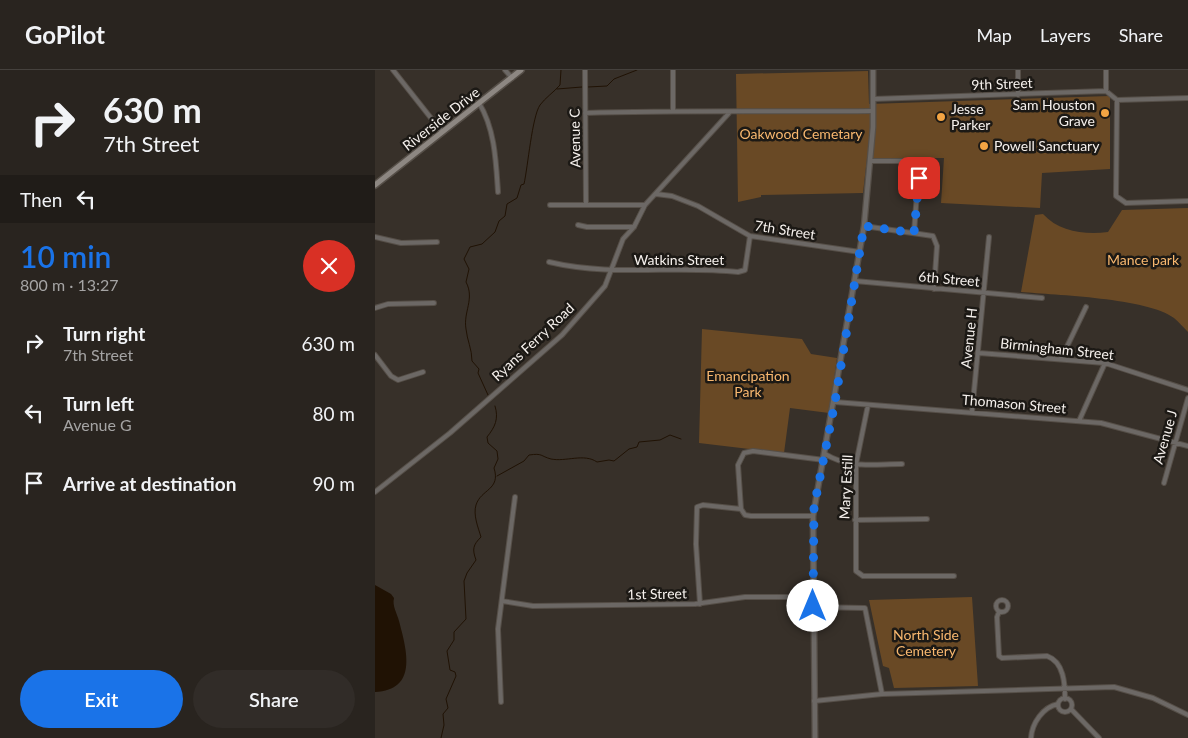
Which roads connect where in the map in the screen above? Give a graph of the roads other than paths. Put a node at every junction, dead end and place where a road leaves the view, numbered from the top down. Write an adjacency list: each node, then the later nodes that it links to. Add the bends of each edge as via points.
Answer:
1 (393, 70): 20 (street)
2 (505, 70): 9 (street)
3 (521, 70): 9 (main road, Riverside Drive)
4 (585, 70): 19 (street, Avenue C)
5 (673, 70): 16 (street)
6 (873, 70): 13 (street)
7 (1018, 70): 11 (street)
8 (1106, 70): 10 (street)
9 (511, 78): 15 (main road, Riverside Drive)
10 (1106, 91): 11 (street, 9th Street); 14 (street)
11 (1018, 95): 13 (street, 9th Street)
12 (1188, 98): 14 (street)
13 (873, 99): 17 (street)
14 (1117, 100): 25 (street, via 1116,196 1126,203)
15 (479, 103): 20 (main road, Riverside Drive); 23 (street, via 493,140)
16 (673, 110): 18 (street); 19 (street)
17 (873, 111): 18 (street); 21 (street)
18 (730, 112): 24 (street, Ryans Ferry Road)
19 (585, 113): 27 (street, Avenue C)
20 (442, 132): 22 (main road, Riverside Drive)
21 (871, 161): 30 (street); 32 (street, via 916,161 919,166)
22 (375, 185)
23 (498, 192)
24 (656, 194): 28 (street, Ryans Ferry Road); 33 (street, 7th Street, via 697,206)
25 (1188, 201)
26 (550, 205): 27 (street)
27 (586, 205): 28 (street)
28 (645, 205): 31 (street, Ryans Ferry Road)
29 (578, 225): 31 (street)
30 (864, 226): 32 (street); 37 (street)
31 (634, 227): 39 (street, Ryans Ferry Road, via 623,239)
32 (914, 233): 41 (street, via 935,238)
33 (749, 236): 37 (street, 7th Street); 39 (street, Watkins Street, via 745,270 738,272)
34 (375, 237): 36 (street, via 401,242)
35 (989, 237): 42 (street, Avenue H)
36 (437, 242)
37 (860, 252): 40 (street)
38 (549, 262): 39 (street, Watkins Street)
39 (613, 271): 65 (street, Ryans Ferry Road, via 605,286 562,335 450,433)
40 (855, 281): 41 (street, 6th Street); 54 (street)
41 (934, 289): 42 (street, 6th Street)
42 (985, 293): 43 (street, 6th Street); 47 (street, Avenue H)
43 (1042, 298)
44 (434, 303): 46 (street, via 388,304)
45 (1086, 307): 49 (street)
46 (375, 308)
47 (979, 353): 49 (street, Birmingham Street); 56 (street, Avenue H)
48 (375, 354): 51 (street, via 391,376 398,380)
49 (1061, 359): 50 (street, Birmingham Street)
50 (1105, 363): 52 (street, Birmingham Street); 57 (street)
51 (423, 372)
52 (1188, 390)
53 (1188, 398): 58 (street, Avenue J)
54 (835, 402): 55 (street, Thomason Street); 60 (street)
55 (868, 405): 56 (street, Thomason Street); 62 (street, Mary Estill)
56 (972, 412): 57 (street, Thomason Street)
57 (1079, 421): 58 (street, Thomason Street, via 1120,427)
58 (1175, 442): 59 (street, Thomason Street); 64 (street, Avenue J)
59 (1188, 446)
60 (825, 454): 61 (street); 62 (street, via 839,462)
61 (823, 460): 67 (street, via 753,451 744,453 738,465); 68 (street)
62 (856, 464): 63 (street); 69 (street, Mary Estill)
63 (902, 464)
64 (1164, 482)
65 (375, 492)
66 (515, 497): 73 (street)
67 (741, 509): 68 (street, via 745,515 751,516); 74 (street, via 697,507)
68 (813, 516): 72 (street)
69 (855, 520): 70 (street); 71 (street, Mary Estill, via 856,571 863,576)
70 (927, 520)
71 (954, 576)
72 (813, 597): 74 (street, 1st Street, via 745,597); 75 (street)
73 (502, 601): 74 (street, 1st Street, via 533,606); 81 (street, via 498,629)
74 (700, 604)
75 (813, 606): 78 (street, via 865,608); 80 (street)
76 (999, 612): 77 (street, via 999,656 1050,657 1058,665)
77 (1065, 687): 78 (street); 79 (street); 84 (street, via 1133,691)
78 (882, 694): 80 (street)
79 (1065, 698): 82 (street); 83 (street, via 1072,703)
80 (814, 701): 85 (street)
81 (501, 702)
82 (1059, 704): 83 (street, via 1063,712); 86 (street, via 1042,712)
83 (1071, 709): 87 (street)
84 (1188, 715)
85 (815, 738)
86 (1031, 738)
87 (1099, 738)

